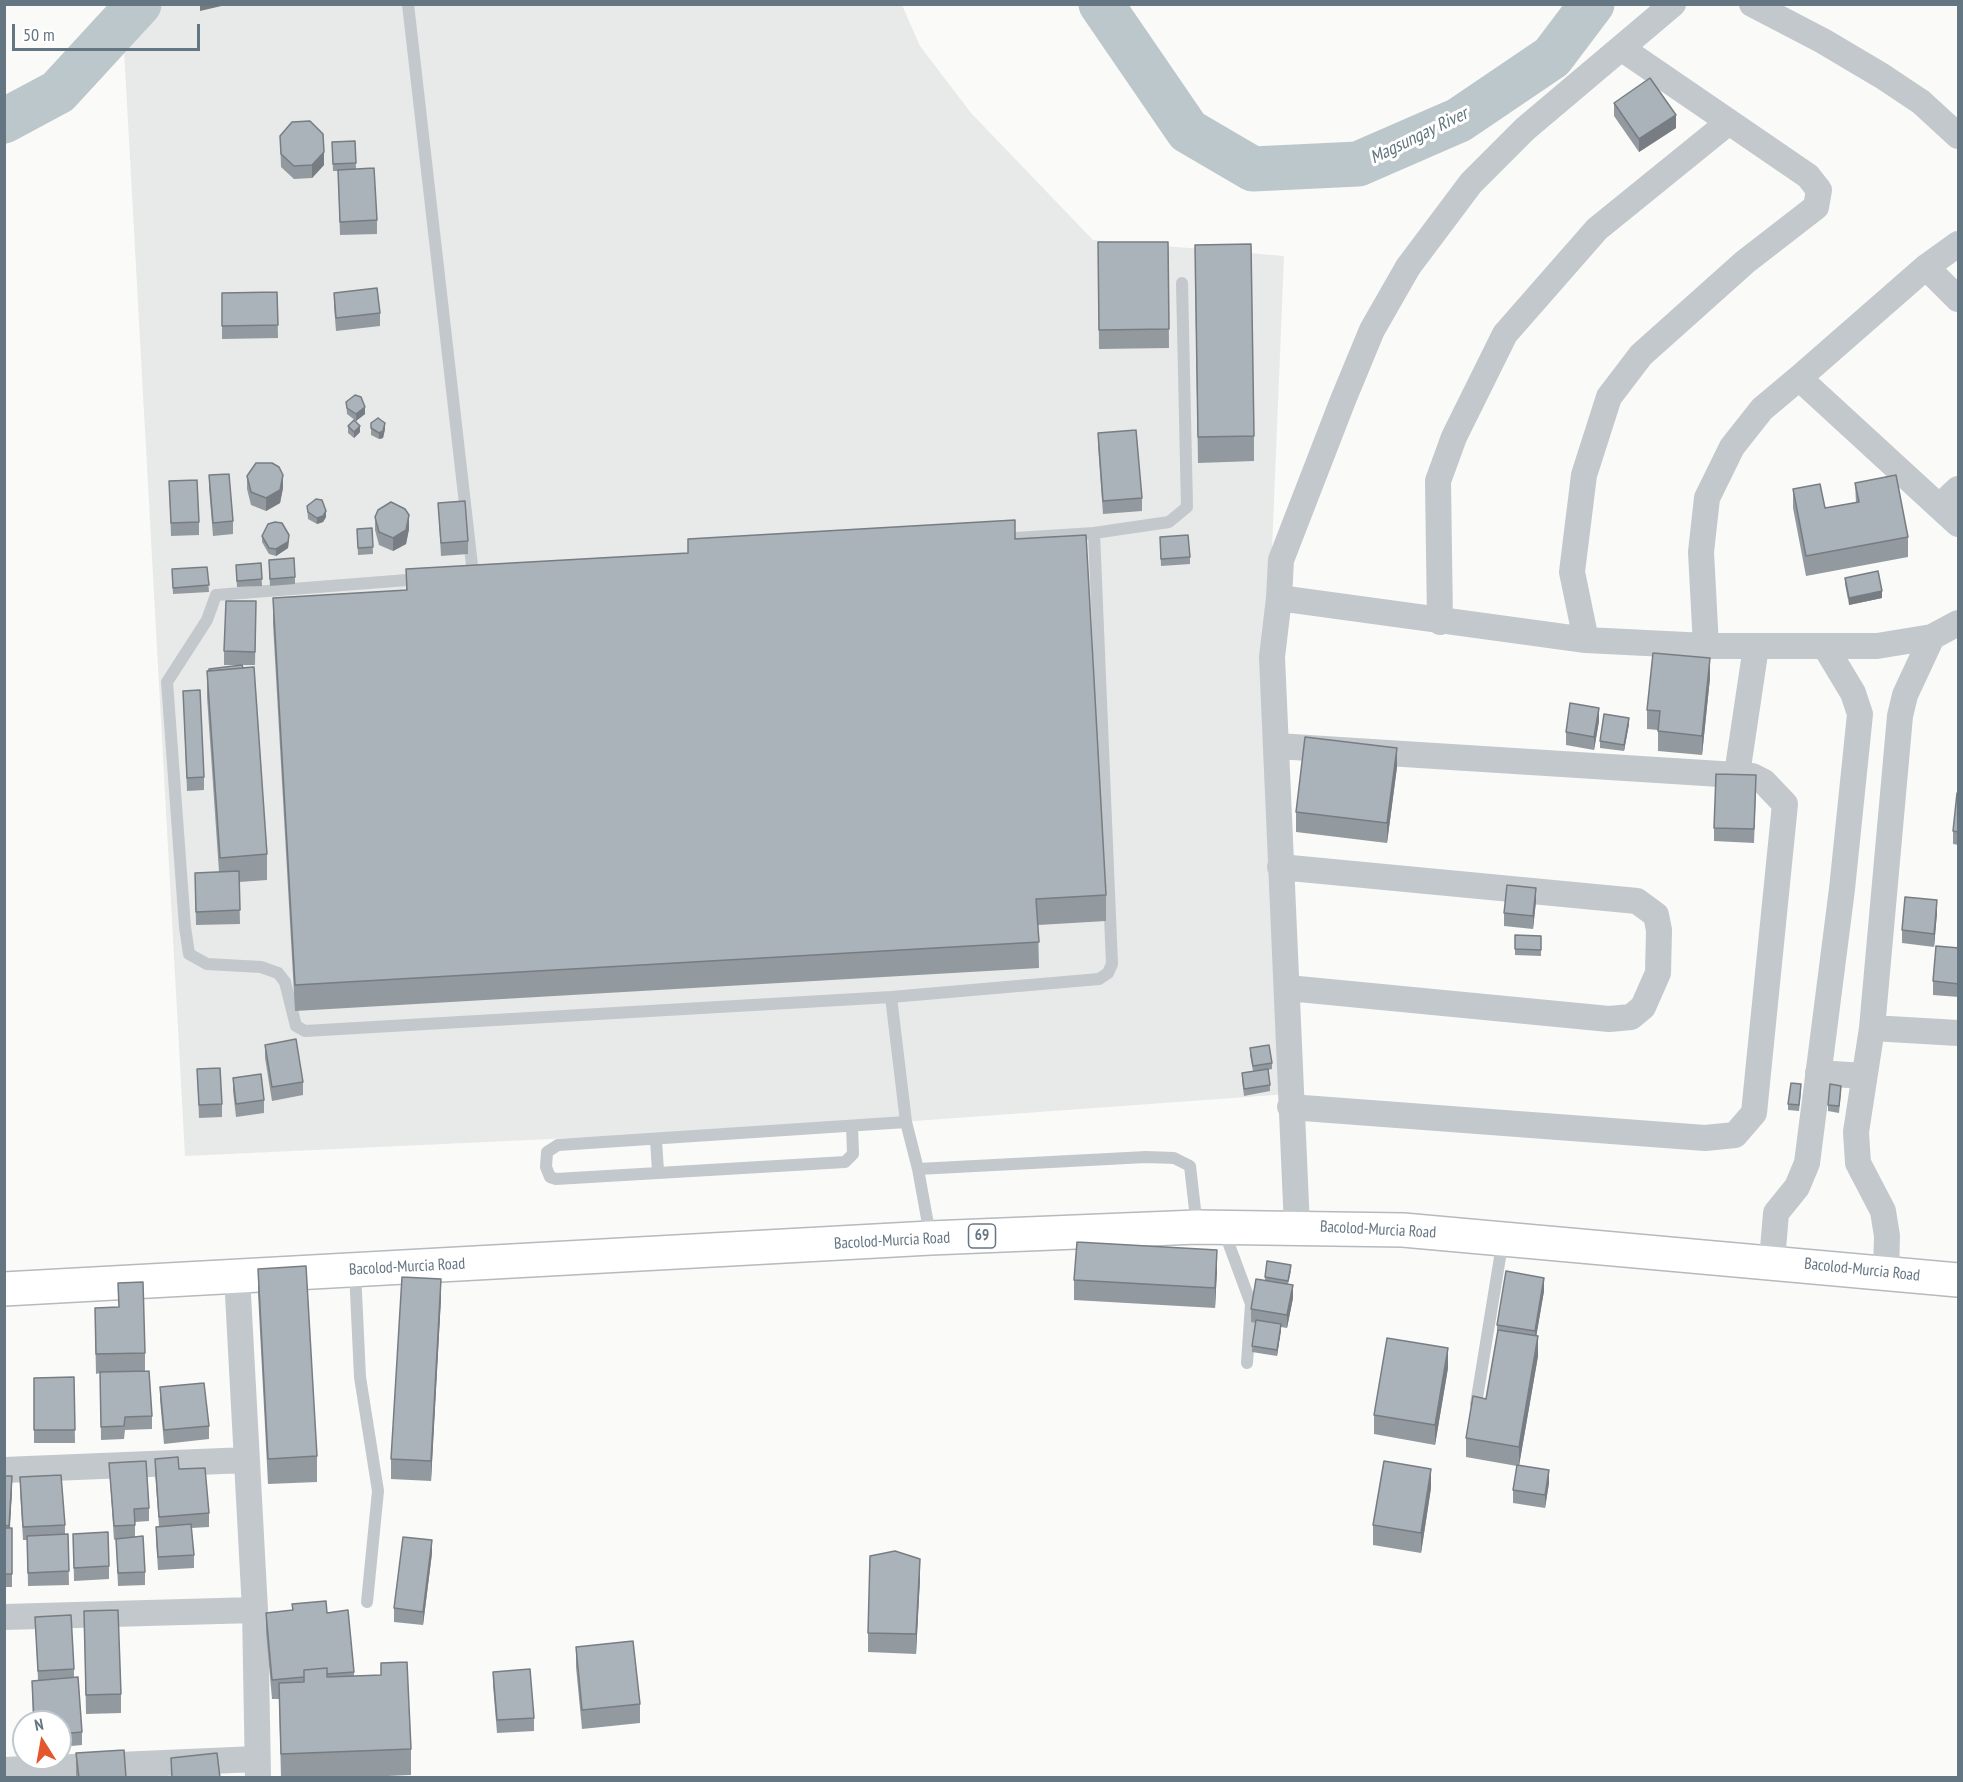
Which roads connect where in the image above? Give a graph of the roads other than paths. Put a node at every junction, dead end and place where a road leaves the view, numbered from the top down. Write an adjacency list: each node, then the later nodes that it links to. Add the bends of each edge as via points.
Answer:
1 (408, 4): 16 (lane)
2 (1673, 4): 4 (street)
3 (1752, 4): 6 (street, via 1882,76 1921,102)
4 (1621, 48): 5 (street); 18 (street, via 1525,129 1471,183 1408,267 1372,330 1343,400 1281,560)
5 (1729, 122): 19 (street, via 1598,229 1505,334 1454,436 1438,481); 22 (street, via 1808,176 1819,190 1816,207 1745,262 1641,355 1609,398 1584,476 1572,573)
6 (1959, 136)
7 (1959, 244): 8 (street)
8 (1926, 267): 10 (street); 11 (street)
9 (1182, 283): 14 (lane, via 1187,507 1169,522)
10 (1959, 299)
11 (1799, 378): 12 (street, via 1854,430); 23 (street, via 1762,409 1732,447 1707,498 1701,552)
12 (1950, 497): 13 (street)
13 (1959, 524)
14 (1094, 533): 15 (lane); 34 (lane, via 1112,964 1099,979)
15 (986, 540)
16 (473, 575)
17 (438, 577): 34 (lane, via 216,595 207,620 167,682 189,954 207,964 278,973 285,982 296,1026 305,1031)
18 (1279, 598): 19 (street); 28 (street, via 1272,657)
19 (1440, 622): 22 (street)
20 (1959, 623): 21 (street)
21 (1932, 637): 25 (street, via 1877,646); 27 (street, via 1905,695)
22 (1586, 640): 23 (street)
23 (1706, 646): 24 (street)
24 (1756, 647): 25 (street); 29 (street)
25 (1826, 648): 26 (street, via 1853,693)
26 (1860, 714): 27 (street); 31 (street)
27 (1900, 716): 32 (street)
28 (1277, 746): 29 (street); 30 (street)
29 (1737, 774): 39 (street, via 1764,782 1785,804 1754,1113 1735,1135 1705,1138)
30 (1280, 867): 33 (street); 33 (street, via 1637,901 1656,915 1659,930 1658,973 1643,1007 1631,1017 1609,1019)
31 (1842, 889): 32 (street); 37 (street)
32 (1884, 891): 35 (street)
33 (1288, 988): 39 (street)
34 (891, 997): 40 (lane)
35 (1872, 1028): 36 (street); 38 (street)
36 (1959, 1033)
37 (1818, 1074): 38 (street); 49 (street, via 1808,1163 1797,1187 1776,1213)
38 (1864, 1076): 51 (street, via 1856,1150 1858,1163 1883,1211)
39 (1290, 1107): 46 (street)
40 (906, 1122): 41 (lane); 43 (lane)
41 (852, 1126): 42 (lane); 44 (lane, via 853,1154 845,1162)
42 (656, 1140): 44 (lane); 44 (lane, via 558,1145 547,1152 546,1167 550,1177 556,1179)
43 (918, 1168): 45 (lane, via 1174,1158 1190,1167); 48 (lane)
44 (658, 1171)
45 (1210, 1227): 46 (main road, Bacolod-Murcia Road / 69); 48 (main road, Bacolod-Murcia Road / 69); 55 (lane, via 1251,1304)
46 (1297, 1227): 47 (main road, Bacolod-Murcia Road / 69)
47 (1503, 1237): 49 (main road, Bacolod-Murcia Road / 69); 56 (lane)
48 (930, 1238): 50 (main road, Bacolod-Murcia Road / 69)
49 (1772, 1261): 51 (main road, Bacolod-Murcia Road / 69)
50 (354, 1270): 52 (main road, Bacolod-Murcia Road / 69); 59 (lane, via 360,1377 378,1491)
51 (1886, 1272): 53 (main road, Bacolod-Murcia Road / 69)
52 (237, 1276): 54 (main road, Bacolod-Murcia Road / 69); 57 (street)
53 (1959, 1280)
54 (4, 1288)
55 (1247, 1363)
56 (1476, 1404)
57 (247, 1460): 58 (street); 60 (street)
58 (4, 1470)
59 (367, 1602)
60 (255, 1610): 61 (street); 62 (street)
61 (4, 1617)
62 (257, 1768): 63 (street)
63 (4, 1770)

